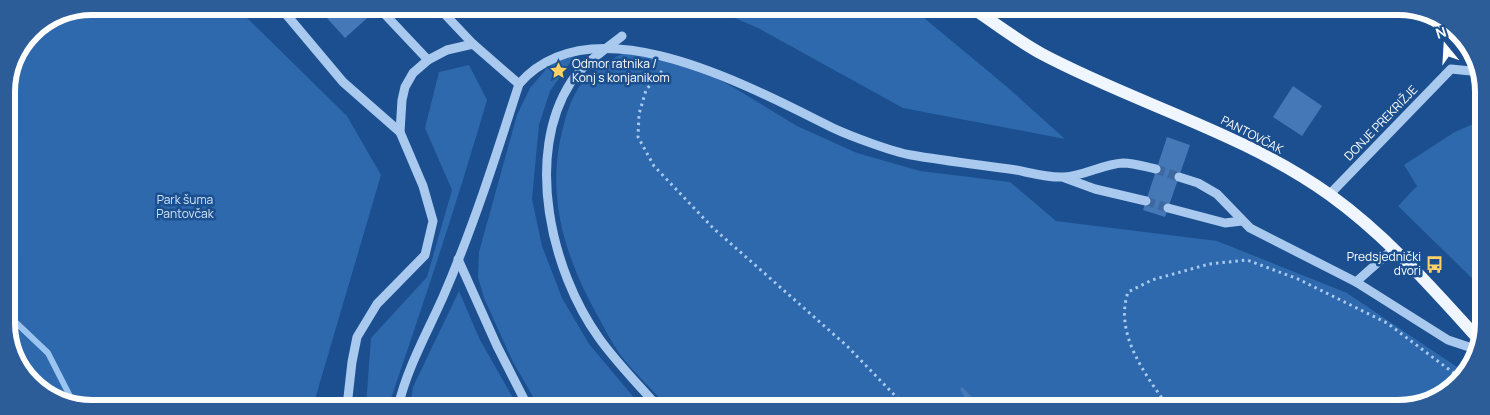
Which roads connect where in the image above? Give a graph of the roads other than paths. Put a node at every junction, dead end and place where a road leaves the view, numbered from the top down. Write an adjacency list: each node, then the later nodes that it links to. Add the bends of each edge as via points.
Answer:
1 (287, 15): 12 (street, via 343,82)
2 (386, 15): 9 (street)
3 (446, 15): 6 (street)
4 (983, 15): 16 (main road, PANTOVČAK, via 1040,53 1108,86 1220,133 1284,166)
5 (608, 34): 28 (street, via 626,36 571,81 550,135 546,179 550,217 559,258 574,297 598,338)
6 (473, 44): 9 (street, via 447,50); 11 (street)
7 (551, 49): 11 (street, via 528,70)
8 (698, 57): 14 (street, via 835,129 909,155)
9 (428, 60): 12 (street, via 413,73 405,87)
10 (1472, 71): 16 (street, DONJE PREKRIŽJE, via 1450,69)
11 (519, 84): 21 (street, via 497,156)
12 (400, 132): 25 (street, via 423,186 433,221 425,255 377,304 358,337)
13 (1156, 169): 14 (street, via 1123,164)
14 (1063, 177): 17 (street, via 1095,189)
15 (1179, 177): 19 (street, via 1217,194)
16 (1329, 195): 20 (main road, PANTOVČAK)
17 (1146, 201)
18 (1168, 208): 19 (street, via 1225,223)
19 (1242, 221): 22 (street, via 1269,239)
20 (1393, 249): 22 (street); 23 (main road, PANTOVČAK)
21 (458, 259): 26 (street, via 410,367); 27 (street)
22 (1356, 282): 24 (street, via 1448,340)
23 (1474, 334)
24 (1470, 347)
25 (348, 400)
26 (400, 400)
27 (524, 400)
28 (652, 400)

